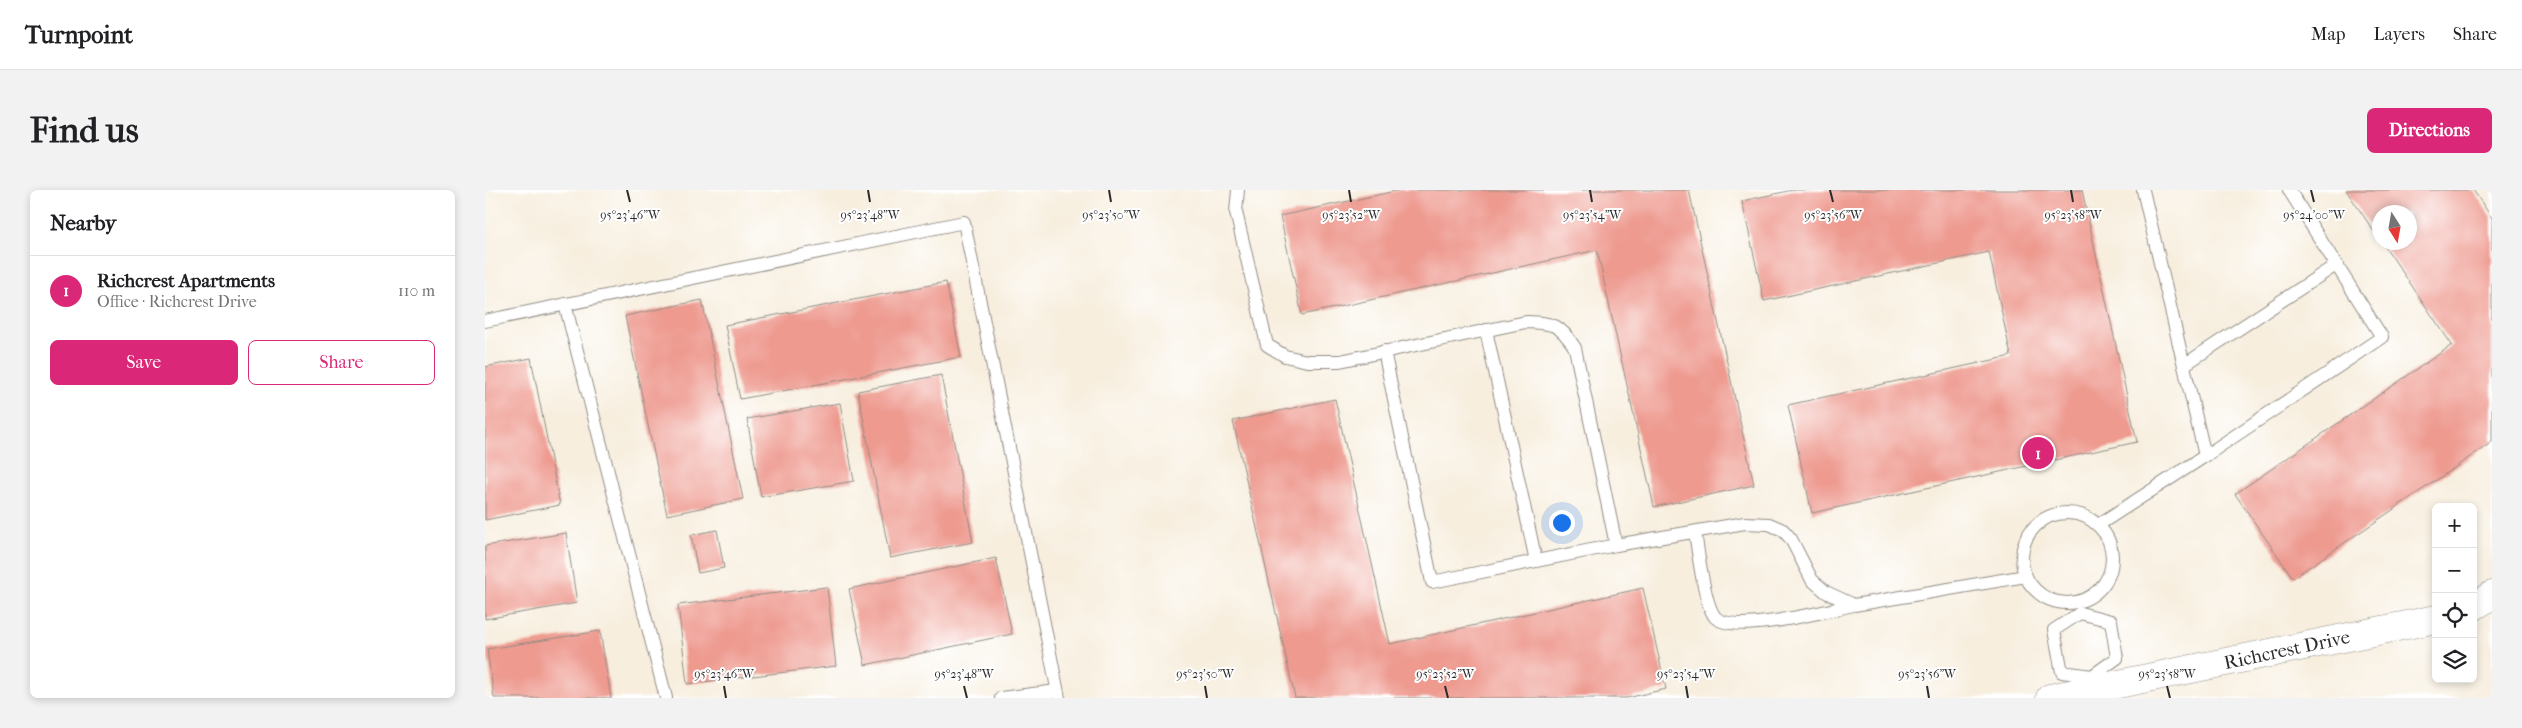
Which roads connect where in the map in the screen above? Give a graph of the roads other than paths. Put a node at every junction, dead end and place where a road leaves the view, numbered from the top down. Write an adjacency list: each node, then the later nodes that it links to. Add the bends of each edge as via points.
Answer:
1 (1238, 190): 8 (lane, via 1236,212 1267,345 1285,356 1307,361 1340,361)
2 (2143, 190): 9 (lane)
3 (2289, 190): 4 (lane)
4 (2336, 265): 9 (lane); 10 (lane, via 2382,337)
5 (565, 304): 6 (lane); 24 (lane, via 964,222); 25 (lane)
6 (485, 321)
7 (1487, 330): 8 (lane); 13 (lane, via 1526,322 1547,323 1564,330 1575,348); 14 (lane)
8 (1384, 351): 14 (lane, via 1432,582)
9 (2183, 366): 10 (lane)
10 (2205, 456): 11 (lane)
11 (2098, 525): 15 (lane, via 2091,518 2077,513 2047,516 2026,537 2022,551); 19 (lane, via 2113,551 2113,564 2101,588)
12 (1695, 532): 13 (lane); 18 (lane, via 1745,523 1769,524 1783,530 1812,580 1827,592); 18 (lane, via 1709,605 1716,618 1728,624 1755,624)
13 (1617, 545): 14 (lane)
14 (1537, 561)
15 (2026, 576): 18 (lane); 19 (lane, via 2037,592 2049,600)
16 (2492, 595): 17 (street)
17 (2477, 604)
18 (1854, 605)
19 (2078, 608): 23 (lane, via 2111,621 2117,658); 23 (lane, via 2054,630 2062,672)
20 (2492, 608): 21 (street)
21 (2477, 610)
22 (2432, 620): 23 (street, Richcrest Drive)
23 (2094, 688): 27 (street, Richcrest Drive)
24 (1058, 694): 26 (lane)
25 (666, 698)
26 (1001, 698)
27 (2050, 698)

